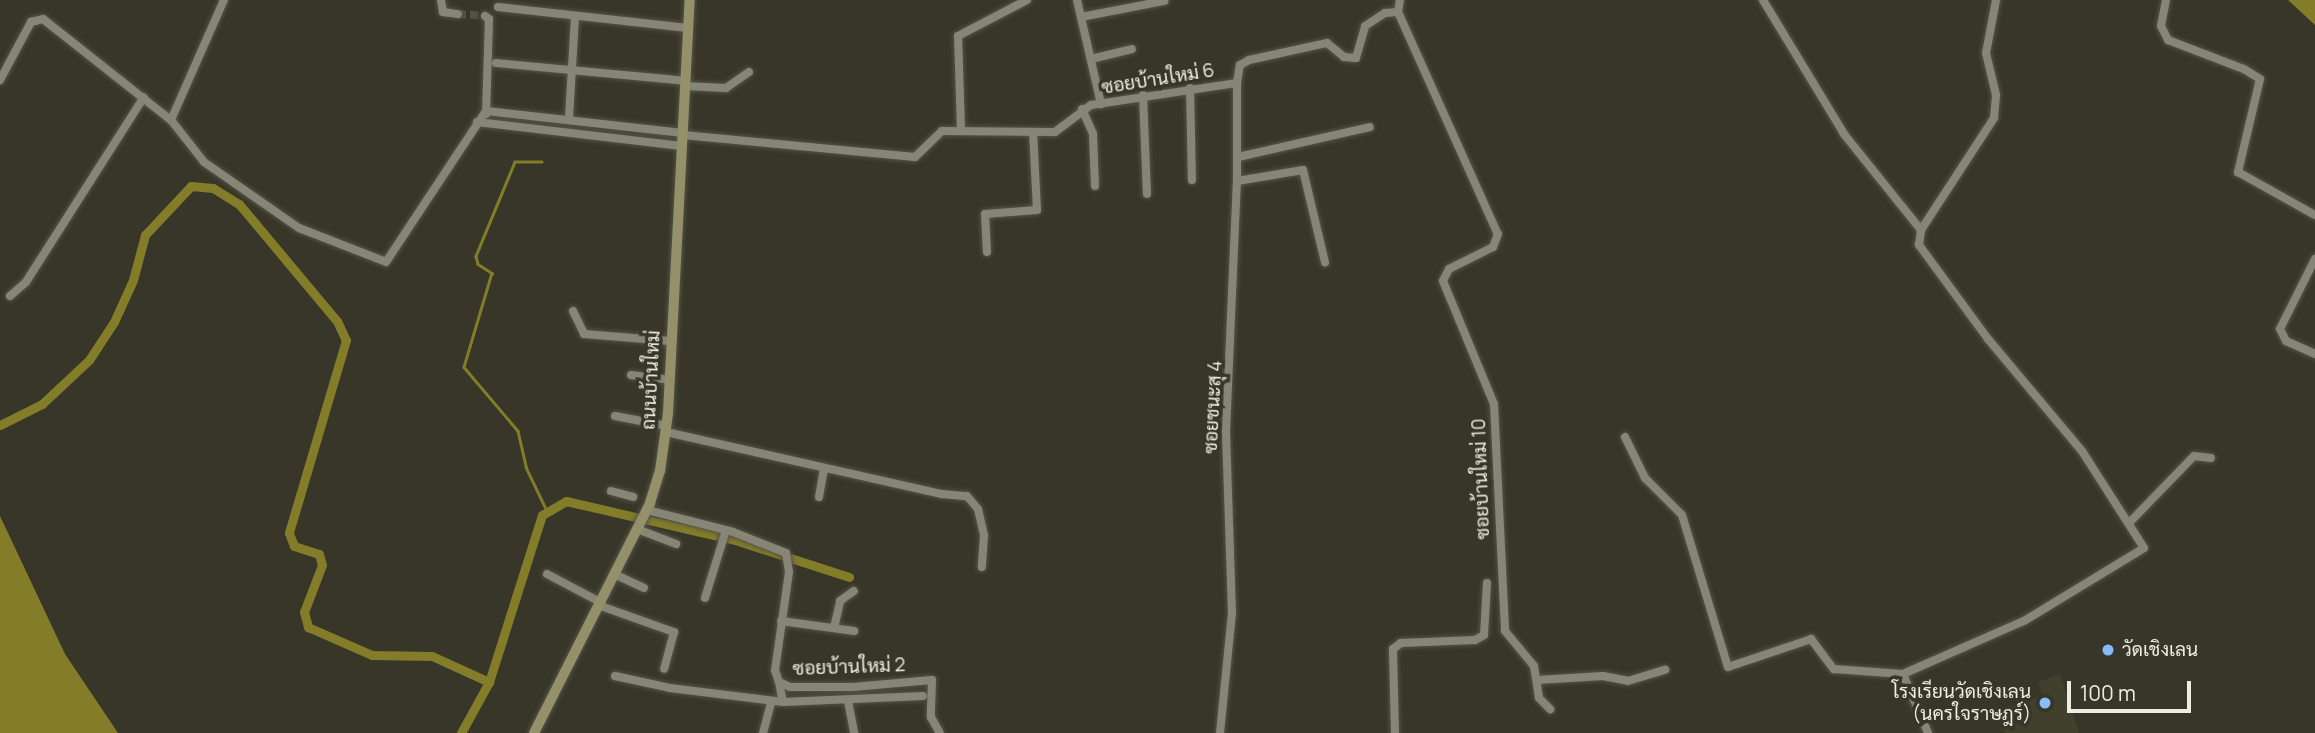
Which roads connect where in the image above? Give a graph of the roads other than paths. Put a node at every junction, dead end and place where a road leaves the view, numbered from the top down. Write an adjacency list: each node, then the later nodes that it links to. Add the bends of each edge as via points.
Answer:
1 (224, 0): 34 (street)
2 (441, 0): 14 (street, via 443,12)
3 (690, 0): 18 (street, ถนนบ้านใหม่)
4 (1027, 0): 37 (street, via 958,36)
5 (1077, 0): 17 (street)
6 (1400, 0): 13 (street)
7 (1763, 0): 46 (street, via 1844,134)
8 (1996, 0): 46 (street, via 1986,53 1996,95 1994,118)
9 (2166, 0): 45 (street, via 2161,26 2168,40 2260,79 2238,172)
10 (1164, 1): 11 (street)
11 (1121, 4): 17 (street)
12 (498, 6): 16 (street)
13 (1398, 12): 25 (street, ซอยบ้านใหม่ 6, via 1385,13 1365,26 1356,58 1344,57 1327,43 1297,49 1242,63); 83 (street, ซอยบ้านใหม่ 10, via 1498,234 1493,247 1449,270 1443,282 1494,404 1505,631 1530,659)
14 (458, 14)
15 (485, 16): 32 (street, via 489,19)
16 (575, 16): 18 (street); 22 (street)
17 (1081, 17): 20 (street)
18 (688, 28): 26 (street, ถนนบ้านใหม่)
19 (1132, 49): 20 (street)
20 (1091, 59): 30 (street)
21 (496, 63): 22 (street)
22 (570, 68): 26 (street); 33 (street)
23 (749, 72): 26 (street, via 726,88)
24 (0, 80): 29 (street, via 38,17)
25 (1237, 83): 27 (street, ซอยบ้านใหม่ 6); 40 (street, ซอยชนะสุ 4)
26 (685, 84): 39 (street, ถนนบ้านใหม่)
27 (1190, 88): 28 (street, ซอยบ้านใหม่ 6); 41 (street)
28 (1143, 95): 30 (street, ซอยบ้านใหม่ 6); 44 (street)
29 (144, 97): 34 (street); 50 (street, via 26,282)
30 (1101, 104): 31 (street, ซอยบ้านใหม่ 6)
31 (1082, 109): 38 (street, ซอยบ้านใหม่ 6, via 1060,130); 43 (street, via 1093,134)
32 (485, 111): 33 (street); 35 (street)
33 (569, 118): 39 (street)
34 (171, 120): 35 (street, via 198,156 299,228 388,262)
35 (481, 123): 39 (street)
36 (1370, 127): 40 (street)
37 (961, 130): 38 (street, ซอยบ้านใหม่ 6); 39 (street, ซอยบ้านใหม่ 6, via 938,132 922,153 910,157)
38 (1033, 132): 47 (street, via 1037,210 985,214)
39 (683, 138): 52 (street, ถนนบ้านใหม่)
40 (1238, 157): 42 (street, ซอยชนะสุ 4)
41 (1192, 180)
42 (1237, 181): 49 (street, via 1303,170); 94 (street, ซอยชนะสุ 4, via 1226,431 1231,613)
43 (1095, 186)
44 (1147, 194)
45 (2315, 215)
46 (1921, 230): 64 (street, via 1922,250 2082,451)
47 (987, 252)
48 (2315, 260): 53 (street, via 2280,329 2286,341)
49 (1325, 262)
50 (10, 296)
51 (573, 311): 52 (street, via 584,334)
52 (670, 341): 55 (street, ถนนบ้านใหม่)
53 (2315, 354)
54 (631, 375): 55 (street)
55 (669, 380): 57 (street, ถนนบ้านใหม่)
56 (615, 415): 57 (street)
57 (666, 429): 60 (street); 63 (street, ถนนบ้านใหม่)
58 (1625, 437): 81 (street, via 1645,478 1682,515 1726,666 1811,639 1834,669)
59 (2211, 458): 64 (street, via 2194,456)
60 (824, 468): 62 (street); 68 (street, via 973,499 984,535)
61 (611, 491): 63 (street, ซอยบ้านใหม่ 2)
62 (819, 497)
63 (642, 502): 65 (street, ถนนบ้านใหม่); 66 (street, ซอยบ้านใหม่ 2)
64 (2129, 523): 81 (street, via 2144,548 2024,621)
65 (637, 529): 67 (street); 70 (street, ถนนบ้านใหม่)
66 (726, 530): 74 (street); 76 (street, ซอยบ้านใหม่ 2, via 786,553 789,572)
67 (676, 544)
68 (982, 567)
69 (547, 574): 75 (street)
70 (614, 574): 72 (street); 75 (street, ถนนบ้านใหม่)
71 (1487, 583): 95 (street, via 1484,635 1475,640 1412,641 1393,649)
72 (644, 588)
73 (854, 591): 77 (street, via 840,601)
74 (705, 598)
75 (599, 604): 79 (street, via 674,632); 90 (street, ถนนบ้านใหม่)
76 (781, 621): 77 (street); 84 (street, ซอยบ้านใหม่ 2, via 775,670)
77 (834, 628): 78 (street)
78 (854, 631)
79 (664, 669)
80 (1665, 670): 83 (street, via 1628,681 1603,676)
81 (1903, 674): 96 (street)
82 (615, 676): 88 (street)
83 (1536, 680): 89 (street, ซอยบ้านใหม่ 10, via 1539,698)
84 (779, 682): 87 (street); 93 (street, ซอยบ้านใหม่ 2, via 790,687 853,687 932,680 933,725)
85 (923, 696): 86 (street)
86 (848, 701): 87 (street); 92 (street)
87 (783, 702): 88 (street)
88 (771, 703): 91 (street)
89 (1550, 709)
90 (534, 733)
91 (763, 733)
92 (854, 733)
93 (940, 733)
94 (1220, 733)
95 (1395, 733)
96 (1928, 733)

